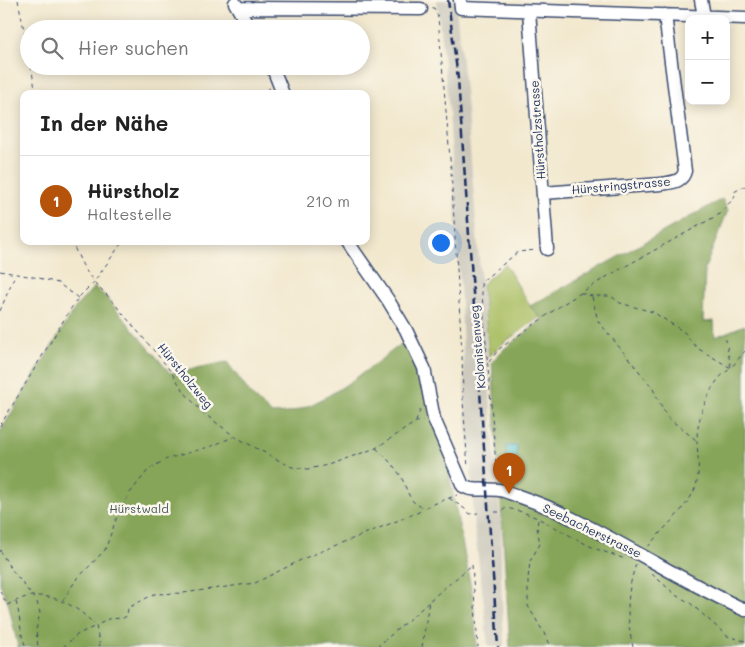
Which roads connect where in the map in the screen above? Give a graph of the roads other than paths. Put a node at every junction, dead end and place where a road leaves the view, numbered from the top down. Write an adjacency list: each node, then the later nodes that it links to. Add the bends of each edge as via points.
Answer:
1 (701, 0): 7 (street)
2 (236, 4): 4 (street); 11 (street)
3 (461, 4): 5 (street)
4 (421, 8)
5 (529, 11): 6 (street); 14 (street, Hürstholzstrasse)
6 (665, 15): 8 (street); 14 (street, Hürstringstrasse, via 685,171 683,178 661,184)
7 (704, 15)
8 (685, 16)
9 (730, 17): 10 (street)
10 (745, 18)
11 (245, 20)
12 (276, 75): 13 (street)
13 (281, 90)
14 (543, 193): 16 (street, Hürstholzstrasse)
15 (350, 245): 17 (street, Seebacherstrasse, via 406,330 424,368 434,419 463,486 469,490 490,488 504,491 554,510 639,559)
16 (547, 249)
17 (745, 610)

